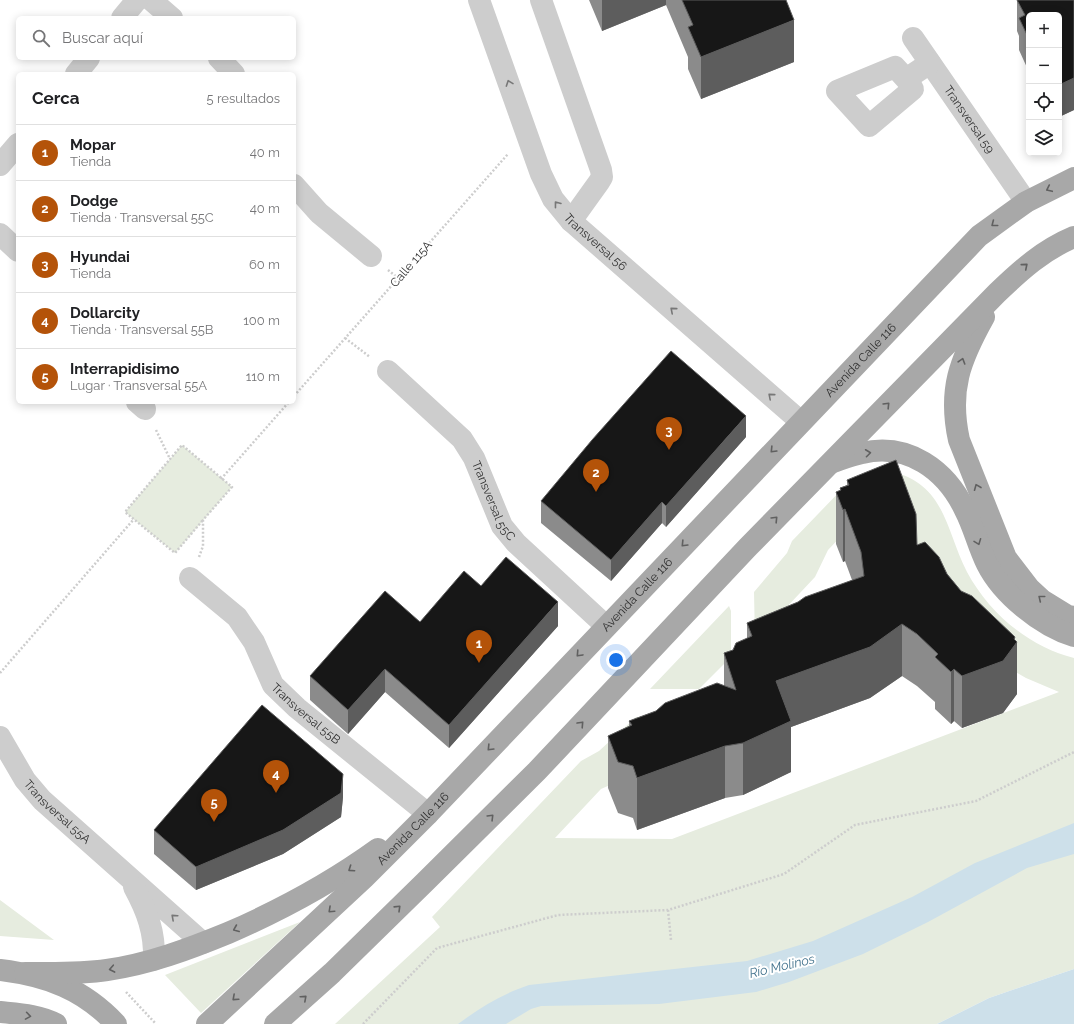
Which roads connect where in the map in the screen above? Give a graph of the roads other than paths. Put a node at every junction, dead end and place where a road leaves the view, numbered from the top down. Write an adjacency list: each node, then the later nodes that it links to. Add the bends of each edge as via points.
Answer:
1 (137, 0): 5 (street)
2 (151, 0): 6 (street)
3 (479, 0): 19 (street, Transversal 56, one-way to 3, via 553,198 541,174)
4 (541, 0): 19 (street, via 602,177)
5 (124, 16)
6 (170, 16)
7 (913, 38): 10 (street, Transversal 59)
8 (87, 60): 11 (street)
9 (221, 60): 12 (street)
10 (930, 63): 13 (street); 18 (street, Transversal 59)
11 (78, 72)
12 (232, 72)
13 (906, 79)
14 (16, 146): 15 (street)
15 (0, 165)
16 (1074, 178): 18 (main road, Avenida Calle 116, one-way to 18)
17 (296, 187): 23 (street, via 319,213)
18 (1026, 202): 26 (main road, Avenida Calle 116, one-way to 26, via 979,236)
19 (571, 221): 26 (street, Transversal 56, one-way to 19)
20 (0, 234): 22 (street)
21 (1074, 237): 24 (main road, one-way to 21, via 1027,264)
22 (16, 249)
23 (371, 256)
24 (997, 292): 27 (main road, one-way to 24); 29 (main road, one-way to 24, via 1042,600 1006,558 959,440 955,403 962,358)
25 (388, 371): 30 (street, Transversal 55C, via 462,439 474,458 502,526 516,543)
26 (800, 421): 30 (main road, Avenida Calle 116, one-way to 30)
27 (830, 463): 31 (main road, one-way to 31, via 862,453 882,451 912,457 930,465 954,489 966,511 987,564 1001,586 1018,604); 43 (main road, one-way to 27, via 354,952 537,771)
28 (190, 578): 33 (street, Transversal 55B, via 237,617 254,642 273,685 297,708)
29 (1074, 617)
30 (606, 626): 33 (main road, Avenida Calle 116, one-way to 33)
31 (1074, 636)
32 (0, 737): 34 (street, Transversal 55A, via 32,790)
33 (428, 814): 35 (main road, one-way to 35, via 322,887 260,919); 42 (main road, Avenida Calle 116, one-way to 42, via 364,878)
34 (127, 876): 35 (street, Transversal 55A, one-way to 34); 36 (street, Transversal 55A, via 150,920)
35 (203, 943): 36 (main road)
36 (154, 960): 38 (main road, one-way to 38, via 106,970 59,974)
37 (0, 970): 38 (main road)
38 (25, 973): 41 (main road, via 71,988 92,1002)
39 (0, 1012): 40 (main road, one-way to 40, via 29,1015)
40 (56, 1024)
41 (116, 1024)
42 (207, 1024)
43 (275, 1024)

